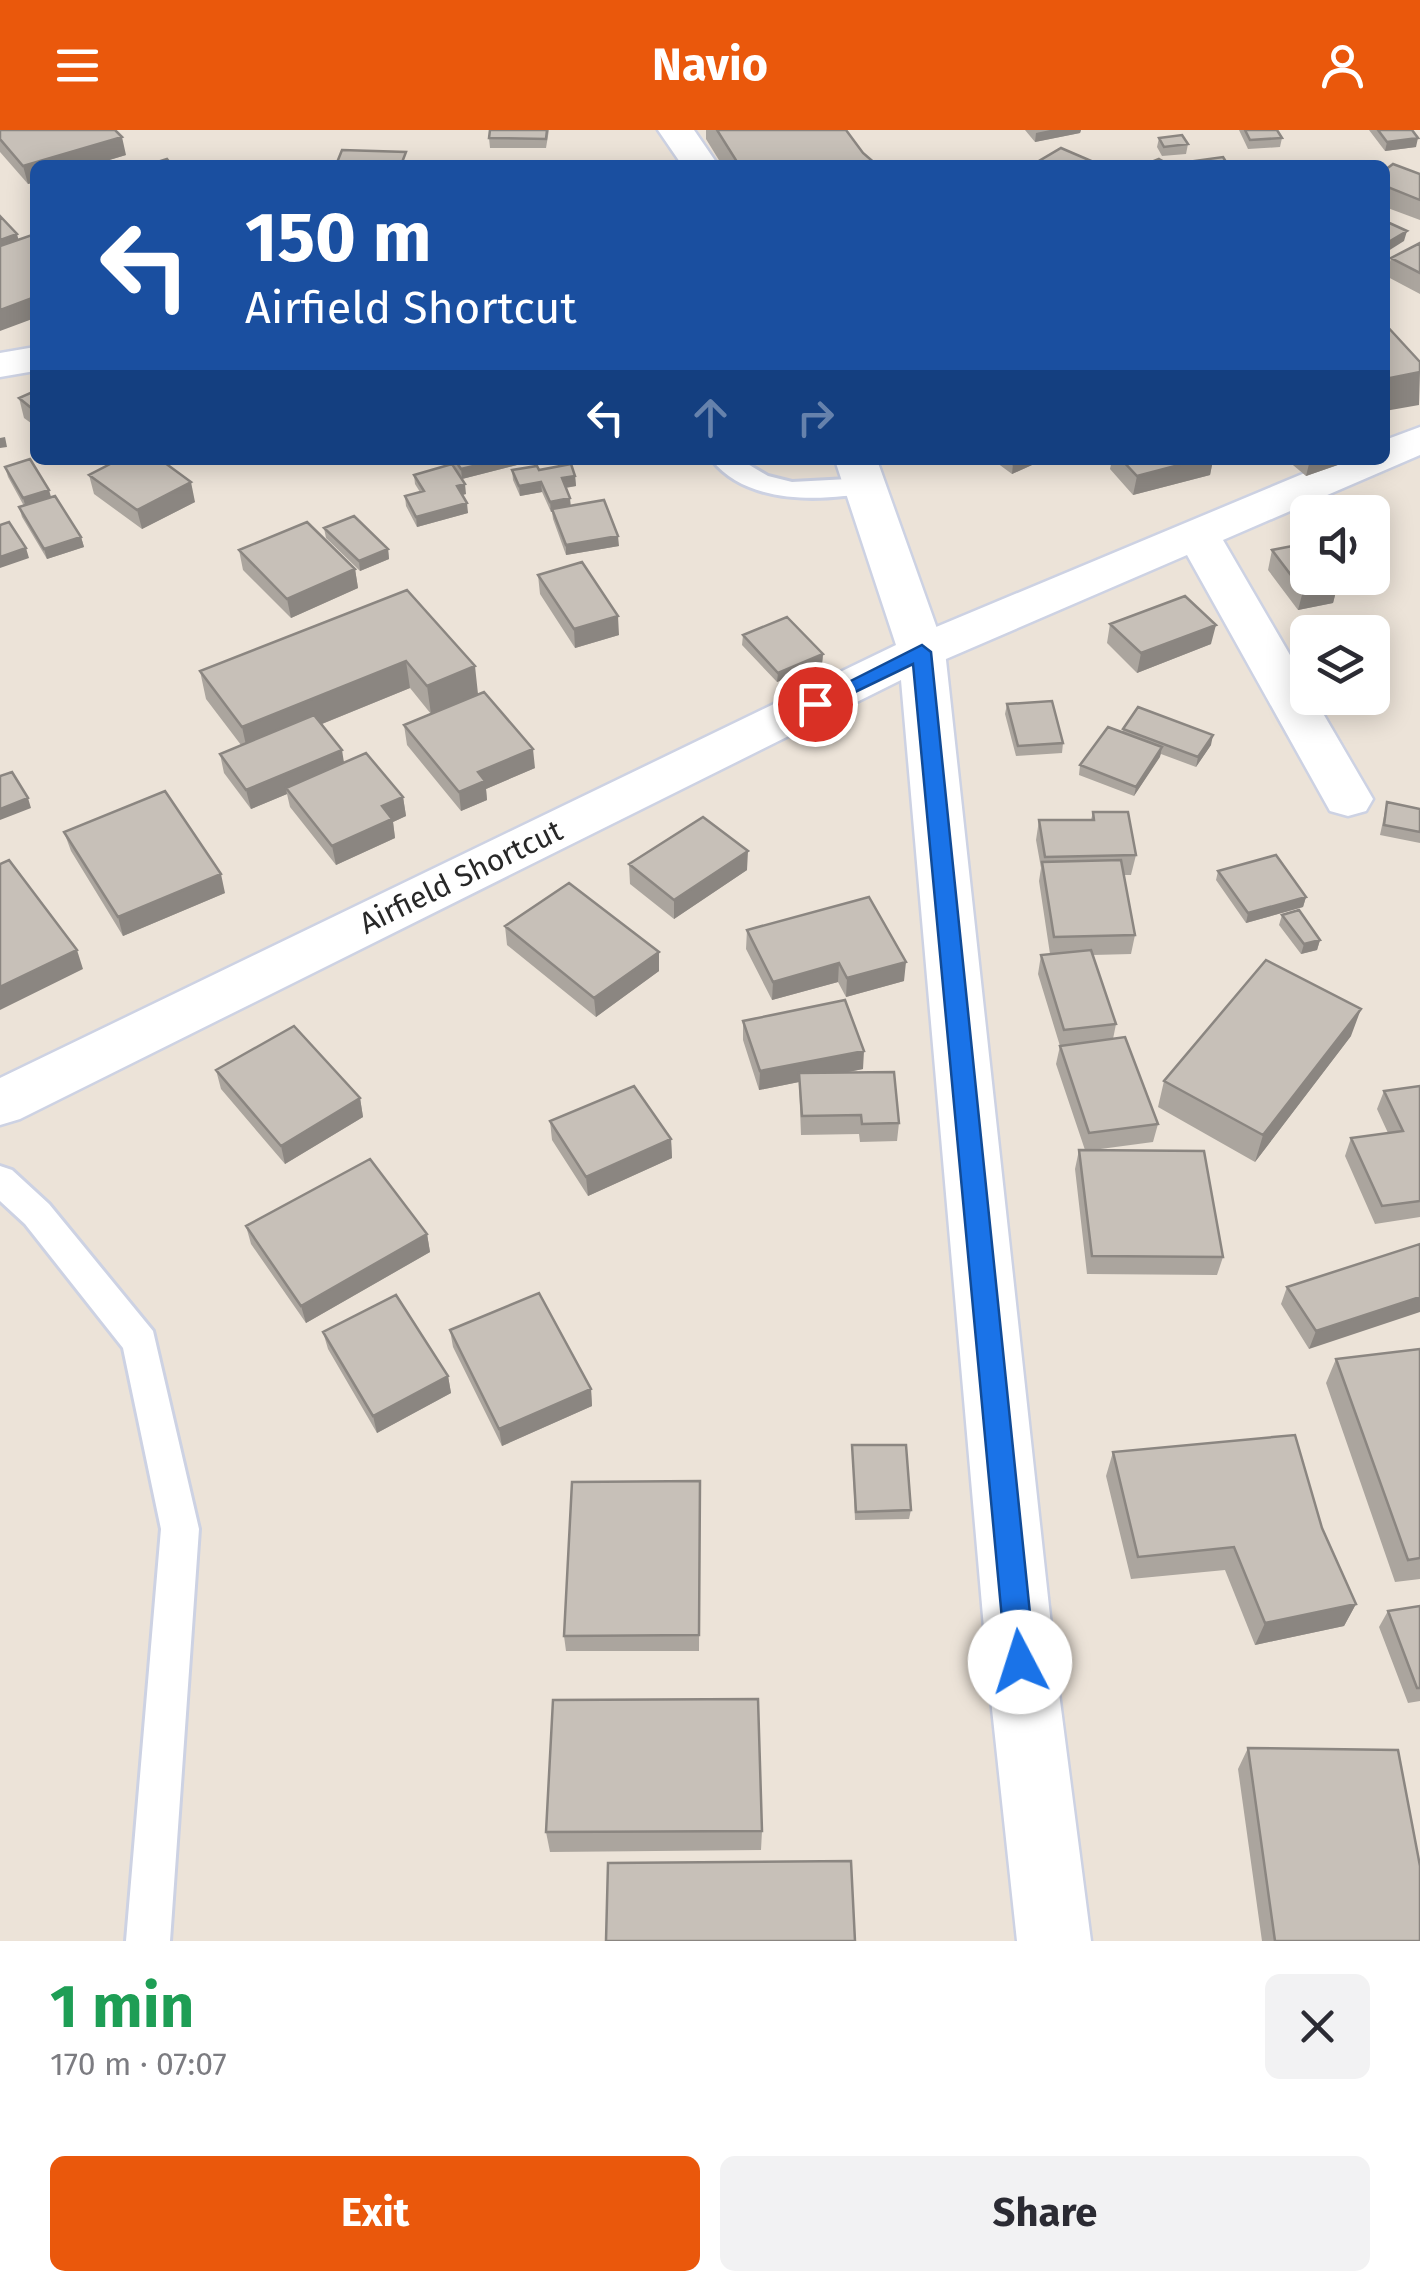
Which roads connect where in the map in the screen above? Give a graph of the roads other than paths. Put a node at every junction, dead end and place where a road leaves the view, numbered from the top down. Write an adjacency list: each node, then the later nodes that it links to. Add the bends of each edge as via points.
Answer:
1 (676, 130): 2 (street)
2 (697, 160)
3 (30, 360): 4 (street)
4 (0, 365)
5 (1420, 440): 6 (street)
6 (1390, 453)
7 (732, 465): 9 (lane, via 757,482 801,493)
8 (1361, 465): 10 (street, Airfield Shortcut)
9 (861, 473): 11 (street)
10 (1197, 534): 11 (street, Airfield Shortcut); 12 (street)
11 (922, 652): 13 (street, Airfield Shortcut); 16 (street, via 1020,1662)
12 (1348, 800)
13 (0, 1103)
14 (0, 1180): 15 (lane, via 38,1214 140,1342 180,1529)
15 (148, 1941)
16 (1054, 1941)

